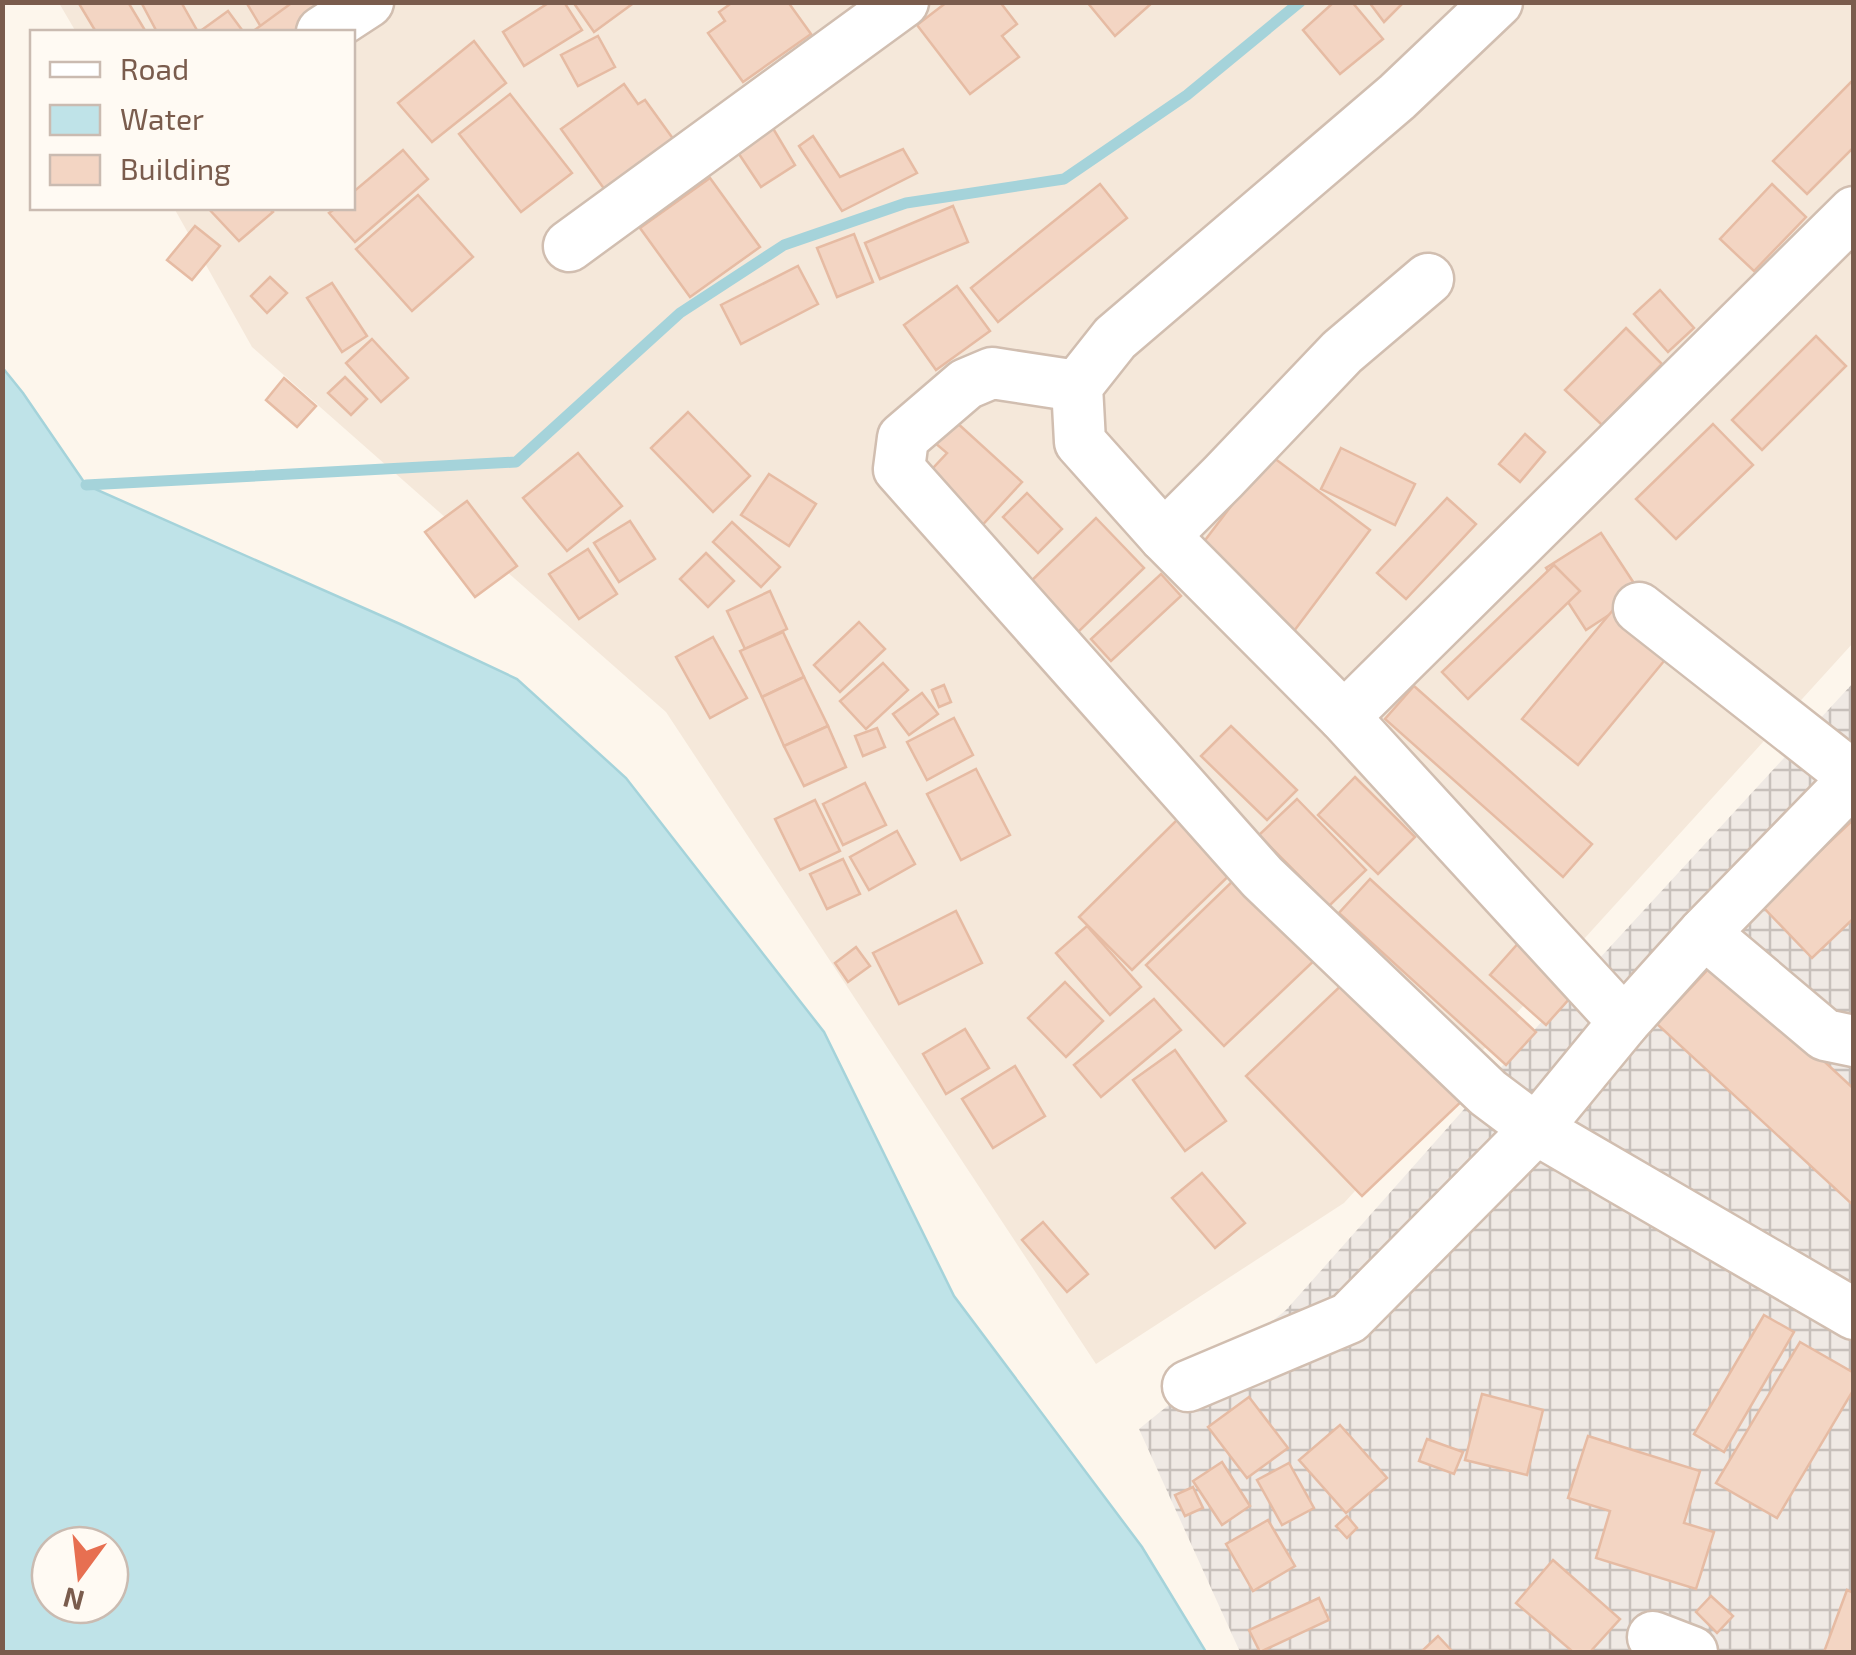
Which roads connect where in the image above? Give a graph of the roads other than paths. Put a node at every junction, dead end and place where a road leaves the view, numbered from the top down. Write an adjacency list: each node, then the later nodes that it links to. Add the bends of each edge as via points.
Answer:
1 (368, 2): 4 (street)
2 (903, 2): 6 (street)
3 (1497, 2): 8 (street, via 1397,98 1115,338)
4 (325, 30)
5 (1854, 212): 11 (street)
6 (569, 246)
7 (1428, 279): 9 (street, via 1342,352)
8 (1077, 386): 9 (street, via 1080,442); 16 (street, via 992,373 966,384 904,438 899,469 1262,877 1488,1093)
9 (1164, 536): 11 (street)
10 (1639, 608): 12 (street)
11 (1344, 717): 14 (street)
12 (1854, 778): 13 (street)
13 (1704, 933): 14 (street); 15 (street, via 1825,1035)
14 (1624, 1022): 16 (street)
15 (1854, 1041)
16 (1536, 1129): 17 (street); 18 (street, via 1349,1318)
17 (1854, 1314)
18 (1188, 1386)

